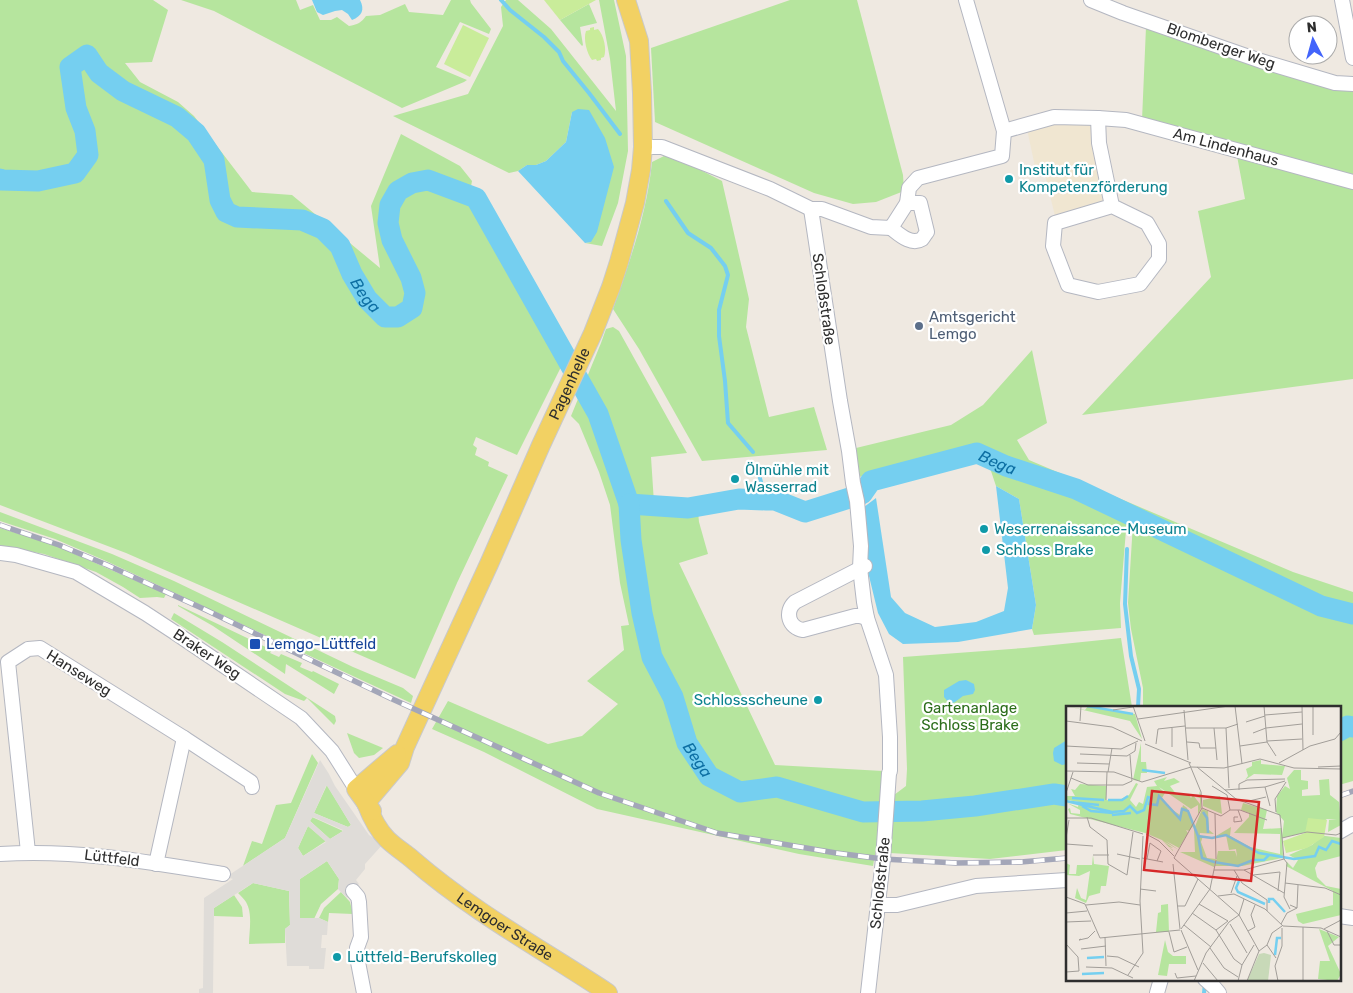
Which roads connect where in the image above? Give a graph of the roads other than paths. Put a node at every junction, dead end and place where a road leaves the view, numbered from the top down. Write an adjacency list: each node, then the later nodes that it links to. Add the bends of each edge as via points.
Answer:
1 (626, 0): 9 (main road, Pagenhelle, via 639,41)
2 (966, 0): 8 (street)
3 (1091, 0): 6 (street, Blomberger Weg, via 1261,61 1335,83)
4 (1342, 0): 5 (street)
5 (1353, 58)
6 (1353, 84)
7 (1098, 118): 8 (street, Am Lindenhaus, via 1054,117); 10 (street, Am Lindenhaus, via 1126,120); 12 (street, via 1099,143)
8 (1004, 131): 11 (street, via 1002,156 918,178 909,188)
9 (643, 147): 13 (street, via 662,147); 22 (main road, Pagenhelle, via 635,204 611,287 593,333 405,747)
10 (1353, 182)
11 (907, 203): 14 (street); 14 (street, via 920,204 927,232 922,239 915,241 904,239)
12 (1112, 206): 12 (street, via 1147,223 1159,244 1159,259 1140,284 1098,292 1068,285 1053,246 1055,223)
13 (811, 209): 14 (street, via 822,209 871,227); 18 (street, Schloßstraße, via 857,502)
14 (892, 228)
15 (0, 553): 16 (street, Braker Weg)
16 (30, 558): 17 (street, Braker Weg); 22 (street, Braker Weg, via 76,572 145,613 301,718 332,751)
17 (0, 562)
18 (863, 567): 19 (street, Schloßstraße); 19 (street, via 795,602 789,617 799,630 855,616)
19 (867, 618): 31 (street, Schloßstraße, via 886,674 890,737 886,831)
20 (184, 738): 21 (street, Hanseweg, via 252,782); 25 (street, Hanseweg, via 40,648 28,649 8,662); 27 (street)
21 (252, 787)
22 (361, 796): 36 (main road, Lemgoer Straße, via 386,838 435,879)
23 (1353, 824): 24 (street)
24 (1340, 831)
25 (28, 852): 26 (street, Lüttfeld); 27 (street, Lüttfeld, via 87,854)
26 (0, 854)
27 (156, 864): 28 (street, Lüttfeld)
28 (223, 874)
29 (1066, 880): 31 (street, via 976,886 897,905)
30 (354, 891): 35 (street, via 359,902 361,937 358,962)
31 (878, 905): 37 (street, Schloßstraße)
32 (1340, 916): 33 (street)
33 (1353, 918)
34 (1161, 980): 38 (street)
35 (364, 993)
36 (608, 993)
37 (868, 993)
38 (1157, 993)

